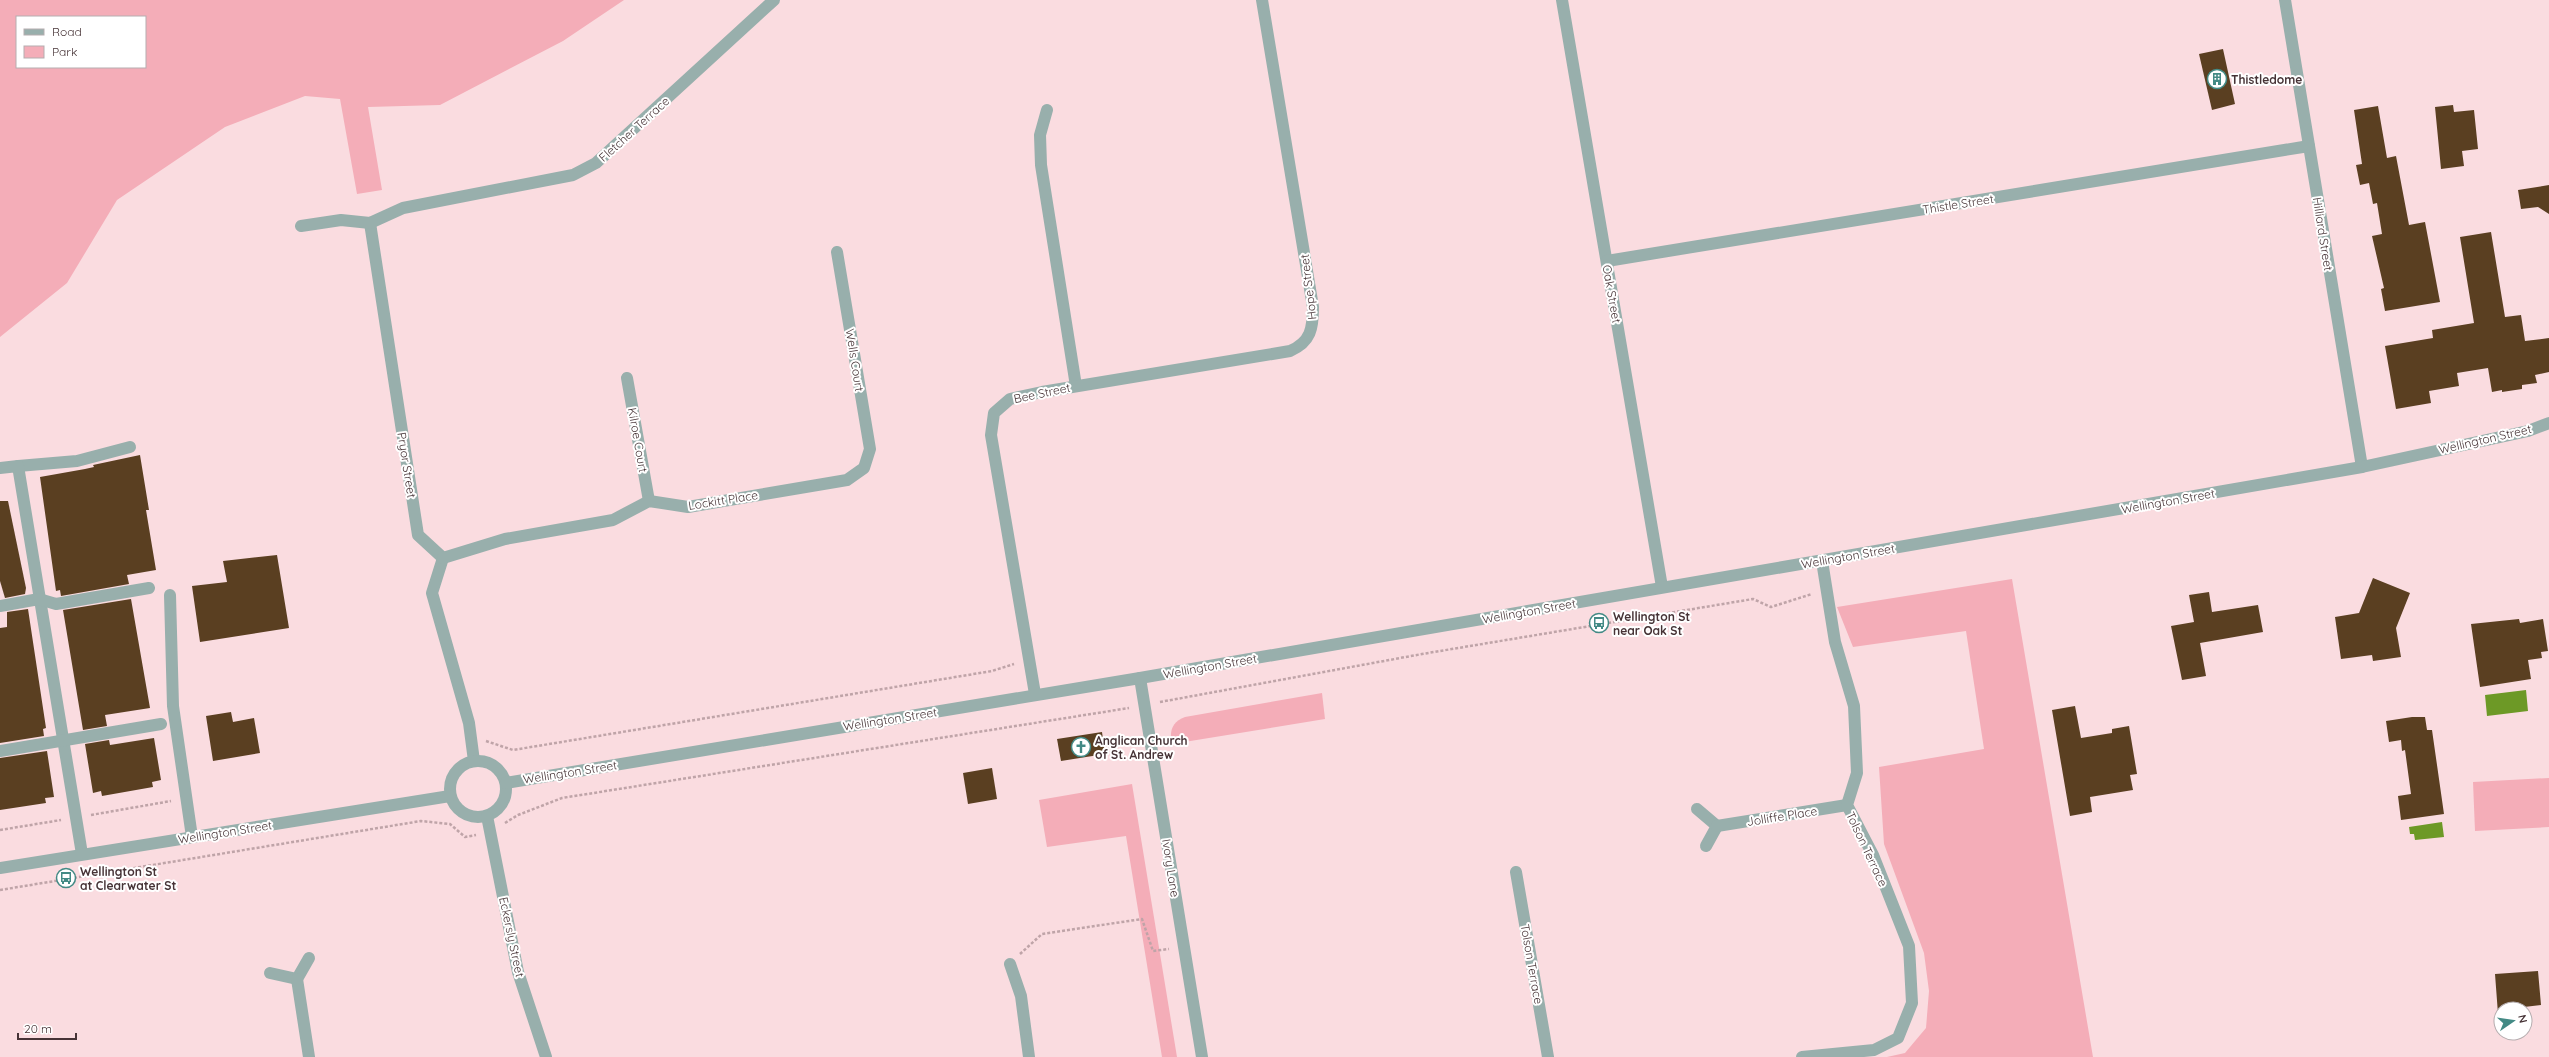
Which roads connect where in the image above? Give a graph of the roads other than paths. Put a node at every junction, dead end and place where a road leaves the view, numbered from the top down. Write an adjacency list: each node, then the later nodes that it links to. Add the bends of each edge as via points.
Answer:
1 (774, 0): 7 (street, Fletcher Terrace, via 596,163 573,175 403,208)
2 (1262, 0): 12 (street, Hope Street, via 1313,307 1310,334 1306,342 1290,351)
3 (1562, 0): 10 (street, Oak Street)
4 (2285, 0): 6 (street, Hilliard Street)
5 (1047, 110): 12 (street, Bee Street, via 1040,135 1041,165)
6 (2309, 146): 10 (street, Thistle Street); 16 (street, Hilliard Street)
7 (370, 223): 8 (street, via 341,220); 20 (street, Pryor Street, via 418,535)
8 (301, 226)
9 (837, 252): 18 (street, Wells Court, via 870,449)
10 (1607, 261): 22 (street, Oak Street)
11 (628, 378): 19 (street, Kilroe Court)
12 (1076, 386): 28 (street, Bee Street, via 1010,399 999,407 991,420 997,474)
13 (2549, 423): 16 (street, Wellington Street, via 2528,430)
14 (130, 447): 15 (street, via 77,461)
15 (18, 466): 17 (street); 25 (street)
16 (2362, 467): 21 (street, Wellington Street)
17 (0, 468)
18 (864, 468): 19 (street, Lockitt Place, via 847,480 688,507)
19 (649, 501): 20 (street, via 613,520 505,538)
20 (443, 558): 32 (street, via 432,593 471,735)
21 (1822, 561): 22 (street, Wellington Street); 35 (street, Tolson Terrace, via 1835,642 1854,706 1857,773)
22 (1662, 587): 27 (street, Wellington Street)
23 (149, 588): 25 (street, via 56,604)
24 (170, 595): 39 (street, via 173,706)
25 (39, 599): 26 (street); 30 (street)
26 (0, 606)
27 (1140, 678): 28 (street, Wellington Street); 51 (street, Ivory Lane)
28 (1035, 694): 33 (street, Wellington Street)
29 (161, 724): 30 (street)
30 (63, 741): 31 (street); 41 (street)
31 (0, 751)
32 (474, 761): 33 (street, Wellington Street, via 485,761 494,766); 34 (street, via 463,764 455,773 450,784)
33 (506, 783): 37 (street, Wellington Street, via 506,794 502,803 496,811)
34 (450, 796): 37 (street, via 464,814 475,817); 39 (street, Wellington Street)
35 (1847, 805): 38 (street, Jolliffe Place); 53 (street, Tolson Terrace, via 1873,855 1909,946 1912,1003 1898,1038 1874,1050)
36 (1697, 809): 38 (street)
37 (487, 816): 49 (street, Eckersly Street, via 518,972)
38 (1717, 826): 40 (street)
39 (192, 837): 41 (street, Wellington Street)
40 (1706, 846)
41 (82, 854): 42 (street, Wellington Street)
42 (0, 868)
43 (1516, 872): 52 (street, Tolson Terrace)
44 (309, 958): 47 (street)
45 (1010, 964): 50 (street, via 1021,996)
46 (270, 973): 47 (street)
47 (297, 979): 48 (street)
48 (309, 1057)
49 (546, 1057)
50 (1029, 1057)
51 (1202, 1057)
52 (1548, 1057)
53 (1802, 1057)

